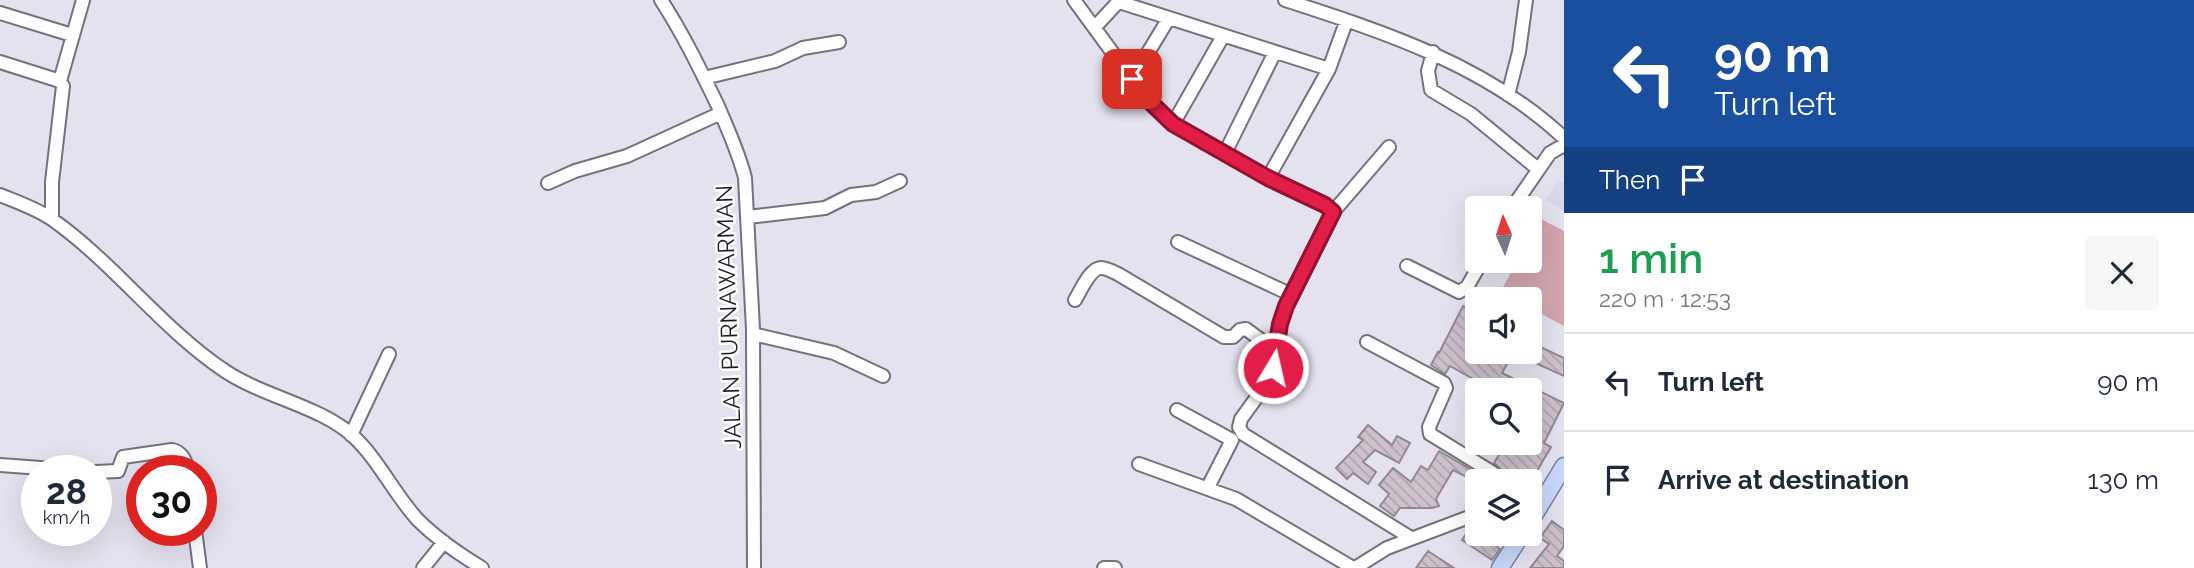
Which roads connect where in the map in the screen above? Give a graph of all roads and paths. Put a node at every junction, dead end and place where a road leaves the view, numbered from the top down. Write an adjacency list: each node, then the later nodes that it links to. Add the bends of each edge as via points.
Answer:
1 (83, 0): 12 (street)
2 (661, 0): 19 (street, JALAN PURNAWARMAN)
3 (1074, 0): 11 (street)
4 (1285, 0): 7 (street)
5 (1526, 0): 22 (street)
6 (1119, 1): 9 (street); 11 (street)
7 (1305, 3): 10 (street)
8 (0, 13): 12 (street)
9 (1169, 18): 13 (street); 20 (street)
10 (1346, 22): 16 (street); 18 (street)
11 (1095, 27): 20 (street)
12 (72, 35): 21 (street)
13 (1223, 36): 15 (street); 24 (street)
14 (839, 42): 19 (street)
15 (1275, 52): 18 (street); 28 (street)
16 (1433, 52): 22 (street); 29 (street, via 1428,71 1432,90 1496,132)
17 (0, 62): 21 (street)
18 (1329, 69): 30 (street)
19 (704, 78): 23 (street, JALAN PURNAWARMAN)
20 (1132, 79): 24 (street)
21 (60, 81): 37 (street, via 64,92)
22 (1508, 95): 25 (street)
23 (721, 113): 32 (street, via 627,156); 36 (street, JALAN PURNAWARMAN, via 741,159)
24 (1173, 124): 28 (street)
25 (1564, 138)
26 (1564, 145): 29 (street, via 1550,153)
27 (1389, 147): 35 (street)
28 (1225, 153): 30 (street)
29 (1538, 169): 34 (street)
30 (1268, 178): 35 (street)
31 (900, 181): 36 (street, via 825,208)
32 (548, 183)
33 (0, 195): 37 (street)
34 (1520, 196)
35 (1333, 212): 41 (street)
36 (748, 217): 43 (street, JALAN PURNAWARMAN)
37 (51, 219): 49 (street, via 226,371 335,422)
38 (1178, 242): 41 (street)
39 (1407, 266): 40 (street, via 1459,292)
40 (1475, 273)
41 (1292, 295): 45 (street, via 1280,324)
42 (1075, 300): 45 (street, via 1090,275 1103,268 1224,337 1246,329)
43 (753, 334): 47 (street, via 834,353); 69 (street, JALAN PURNAWARMAN)
44 (1367, 342): 57 (street, via 1444,383 1430,434)
45 (1276, 351): 62 (street, via 1270,379 1241,419 1243,434)
46 (389, 354): 49 (street)
47 (883, 376)
48 (1177, 410): 59 (street, via 1232,439)
49 (351, 435): 63 (street, via 418,519)
50 (137, 455): 51 (street, via 172,450)
51 (180, 455)
52 (126, 457): 58 (street)
53 (1139, 464): 59 (street)
54 (0, 465): 56 (street)
55 (1564, 466): 60 (main road)
56 (21, 467)
57 (1487, 469)
58 (112, 471)
59 (1208, 487): 72 (street)
60 (1542, 494)
61 (1465, 518): 62 (street)
62 (1411, 538): 72 (street)
63 (444, 542): 67 (street); 68 (street)
64 (197, 546): 66 (street)
65 (1514, 546): 73 (main road)
66 (200, 568)
67 (423, 568)
68 (482, 568)
69 (754, 568)
70 (1104, 568): 71 (street)
71 (1115, 568)
72 (1354, 568)
73 (1500, 568)

